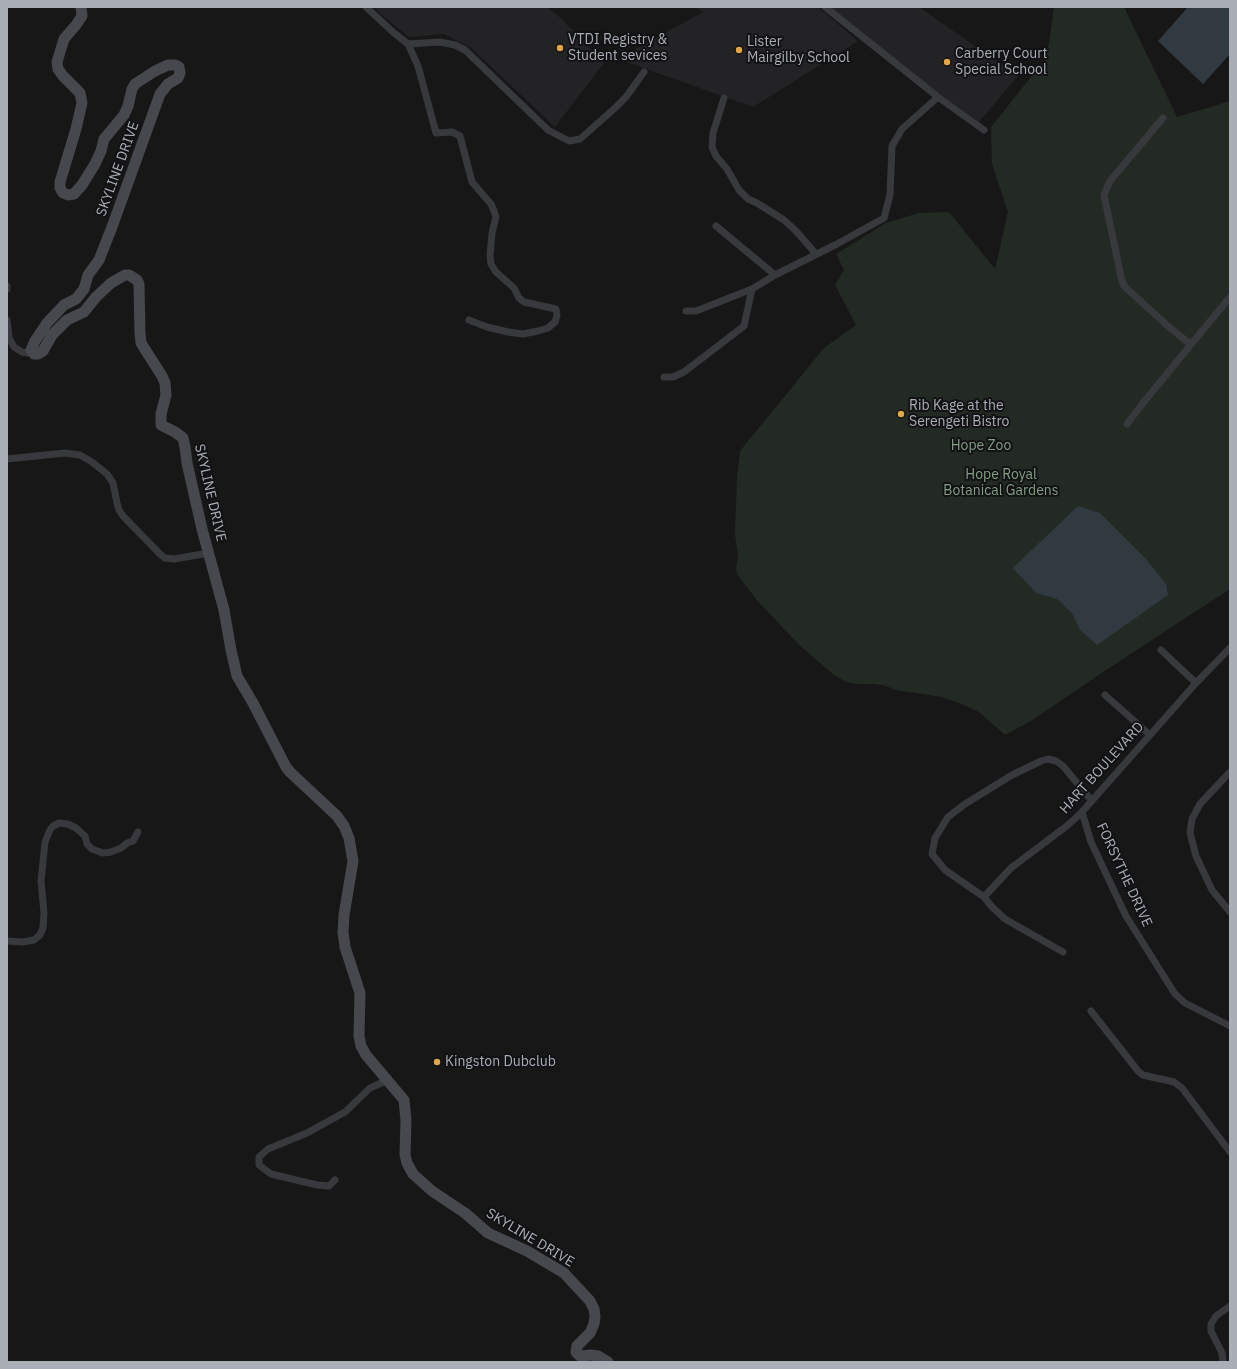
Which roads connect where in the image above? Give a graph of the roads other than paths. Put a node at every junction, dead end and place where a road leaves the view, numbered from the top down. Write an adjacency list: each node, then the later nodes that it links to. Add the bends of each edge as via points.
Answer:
1 (81, 7): 19 (street, SKYLINE DRIVE, via 82,16 64,39 57,62 63,76 80,93 82,103 60,182 63,193 74,194 82,185 95,164 104,140 124,115 135,84 168,65 179,67 180,73 160,94 112,228 84,289 47,323 35,341 32,350)
2 (366, 7): 4 (street)
3 (825, 7): 6 (street)
4 (408, 44): 5 (street, via 440,42 465,50 548,130 569,141 580,139 615,108); 17 (street, via 418,66 436,133 452,132 460,136 472,182 494,211 496,217 491,240 490,264 524,302 556,309 557,315 555,322 548,328 523,334)
5 (644, 72)
6 (938, 97): 9 (street); 11 (street, via 902,129 892,146 890,195 884,218)
7 (724, 98): 11 (street, via 713,133 712,147 716,156 748,199 784,220)
8 (1164, 118): 18 (street, via 1110,181 1104,195 1124,286)
9 (984, 130)
10 (716, 226): 12 (street)
11 (816, 254): 12 (street)
12 (775, 275): 13 (street)
13 (752, 289): 15 (street, via 696,311); 20 (street, via 744,326 684,372)
14 (1230, 297): 18 (street)
15 (686, 312)
16 (7, 320): 19 (street, via 8,338 14,347 22,352)
17 (469, 320)
18 (1190, 344): 21 (street)
19 (34, 354): 23 (street, SKYLINE DRIVE, via 43,351 52,335 67,320 89,308 96,296 111,283 125,275 137,280 141,343 165,383 166,395 161,425 183,438)
20 (664, 377)
21 (1127, 424)
22 (7, 459): 23 (street, via 65,453 80,455 107,474 114,483 116,503 123,516 165,558 174,559)
23 (208, 553): 39 (street, SKYLINE DRIVE, via 224,610 237,676 286,767 337,816 349,838 353,861 343,932 345,948 360,993 359,1036 366,1056)
24 (1230, 648): 26 (street, HART BOULEVARD)
25 (1161, 650): 26 (street)
26 (1196, 683): 28 (street, HART BOULEVARD)
27 (1104, 695): 28 (street)
28 (1150, 735): 30 (street, HART BOULEVARD)
29 (1228, 777): 34 (street, via 1200,804 1192,819 1190,833 1196,856 1212,890)
30 (1092, 801): 31 (street, HART BOULEVARD); 33 (street, via 1063,766 1048,759 1012,774 948,817 935,838 932,854 945,870)
31 (1082, 812): 33 (street, HART BOULEVARD, via 1010,868); 38 (street, FORSYTHE DRIVE, via 1091,842 1126,916 1175,994 1185,1003)
32 (138, 832): 35 (street, via 133,841 111,852 103,853 92,849 87,844 85,836 76,828 59,823 53,826 46,842 41,881 43,928 34,940)
33 (984, 897): 36 (street, via 1005,919)
34 (1230, 912)
35 (7, 940)
36 (1063, 952)
37 (1092, 1012): 40 (street, via 1138,1071 1143,1075 1174,1082 1182,1088)
38 (1230, 1026)
39 (388, 1080): 41 (street, via 370,1088 345,1112 307,1133 268,1149 259,1157 259,1165 272,1174 317,1185 329,1186); 43 (street, SKYLINE DRIVE, via 404,1100 405,1155 414,1174 432,1191 488,1233 527,1251 564,1273 590,1301 596,1317 590,1333 577,1346 576,1352 580,1356 598,1356)
40 (1230, 1152)
41 (335, 1180)
42 (1230, 1306): 44 (street, via 1216,1316 1211,1324 1211,1331 1222,1353)
43 (608, 1362)
44 (1223, 1362)

